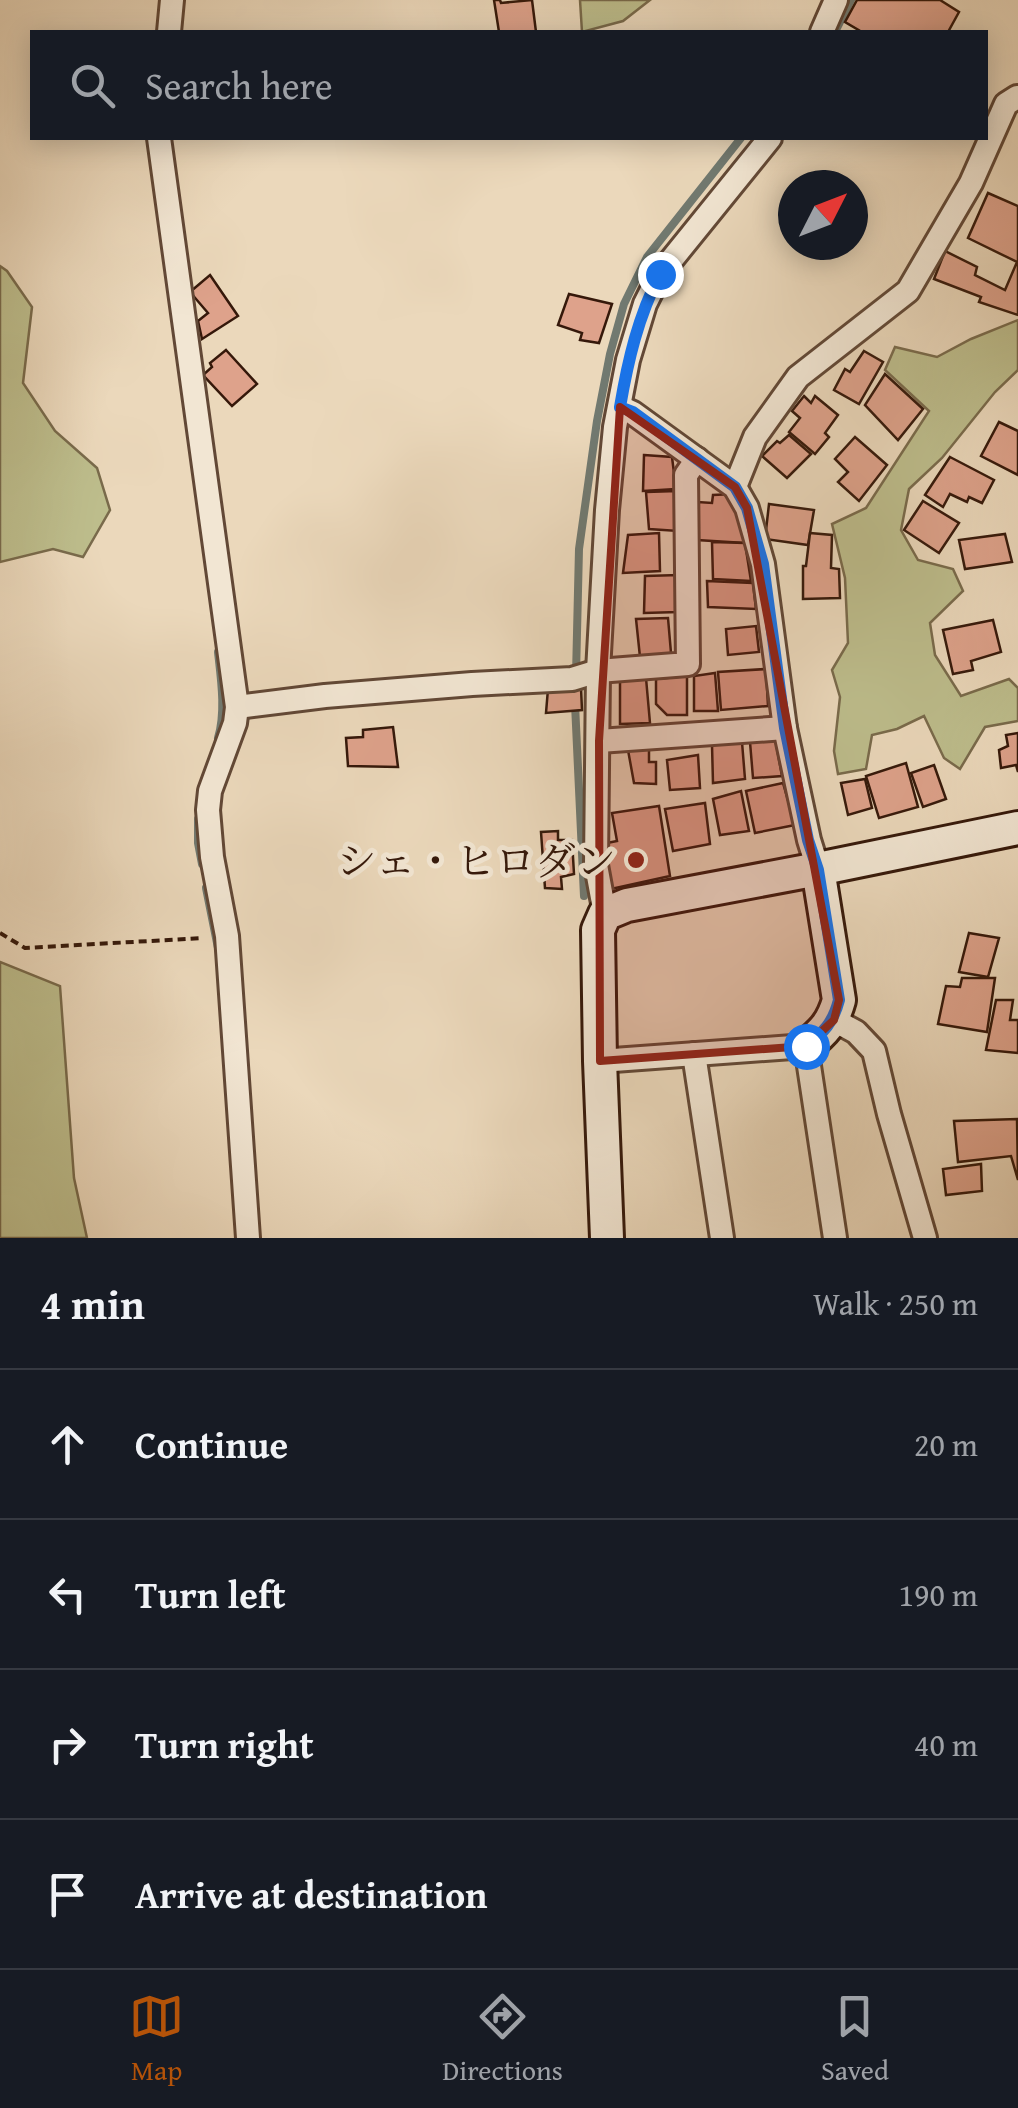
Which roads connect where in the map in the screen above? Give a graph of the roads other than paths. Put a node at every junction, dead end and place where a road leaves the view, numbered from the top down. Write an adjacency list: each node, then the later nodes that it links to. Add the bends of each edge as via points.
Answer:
1 (172, 0): 3 (street)
2 (836, 0): 4 (street)
3 (169, 30)
4 (828, 30)
5 (1017, 96): 6 (street)
6 (988, 131)
7 (159, 140): 14 (street)
8 (768, 140): 10 (street, via 660,274 628,360)
9 (981, 141): 12 (street, via 971,183 908,291 798,377 754,437)
10 (620, 407): 11 (street); 13 (street)
11 (698, 459): 12 (street); 13 (street, via 686,475 688,664)
12 (735, 487): 15 (street, via 763,564)
13 (598, 671): 14 (street, via 572,679); 16 (street)
14 (236, 707): 24 (street, via 208,810 227,936)
15 (785, 728): 16 (street); 18 (street)
16 (599, 741): 19 (street, via 596,865)
17 (1018, 828): 18 (street)
18 (818, 870): 19 (street); 20 (street, via 839,1000)
19 (604, 914): 23 (street, via 598,930)
20 (834, 1020): 21 (street); 28 (street, via 874,1051)
21 (806, 1046): 22 (street); 27 (street)
22 (694, 1054): 23 (street); 26 (street)
23 (600, 1061): 25 (street)
24 (248, 1238)
25 (608, 1238)
26 (722, 1238)
27 (834, 1238)
28 (925, 1238)

